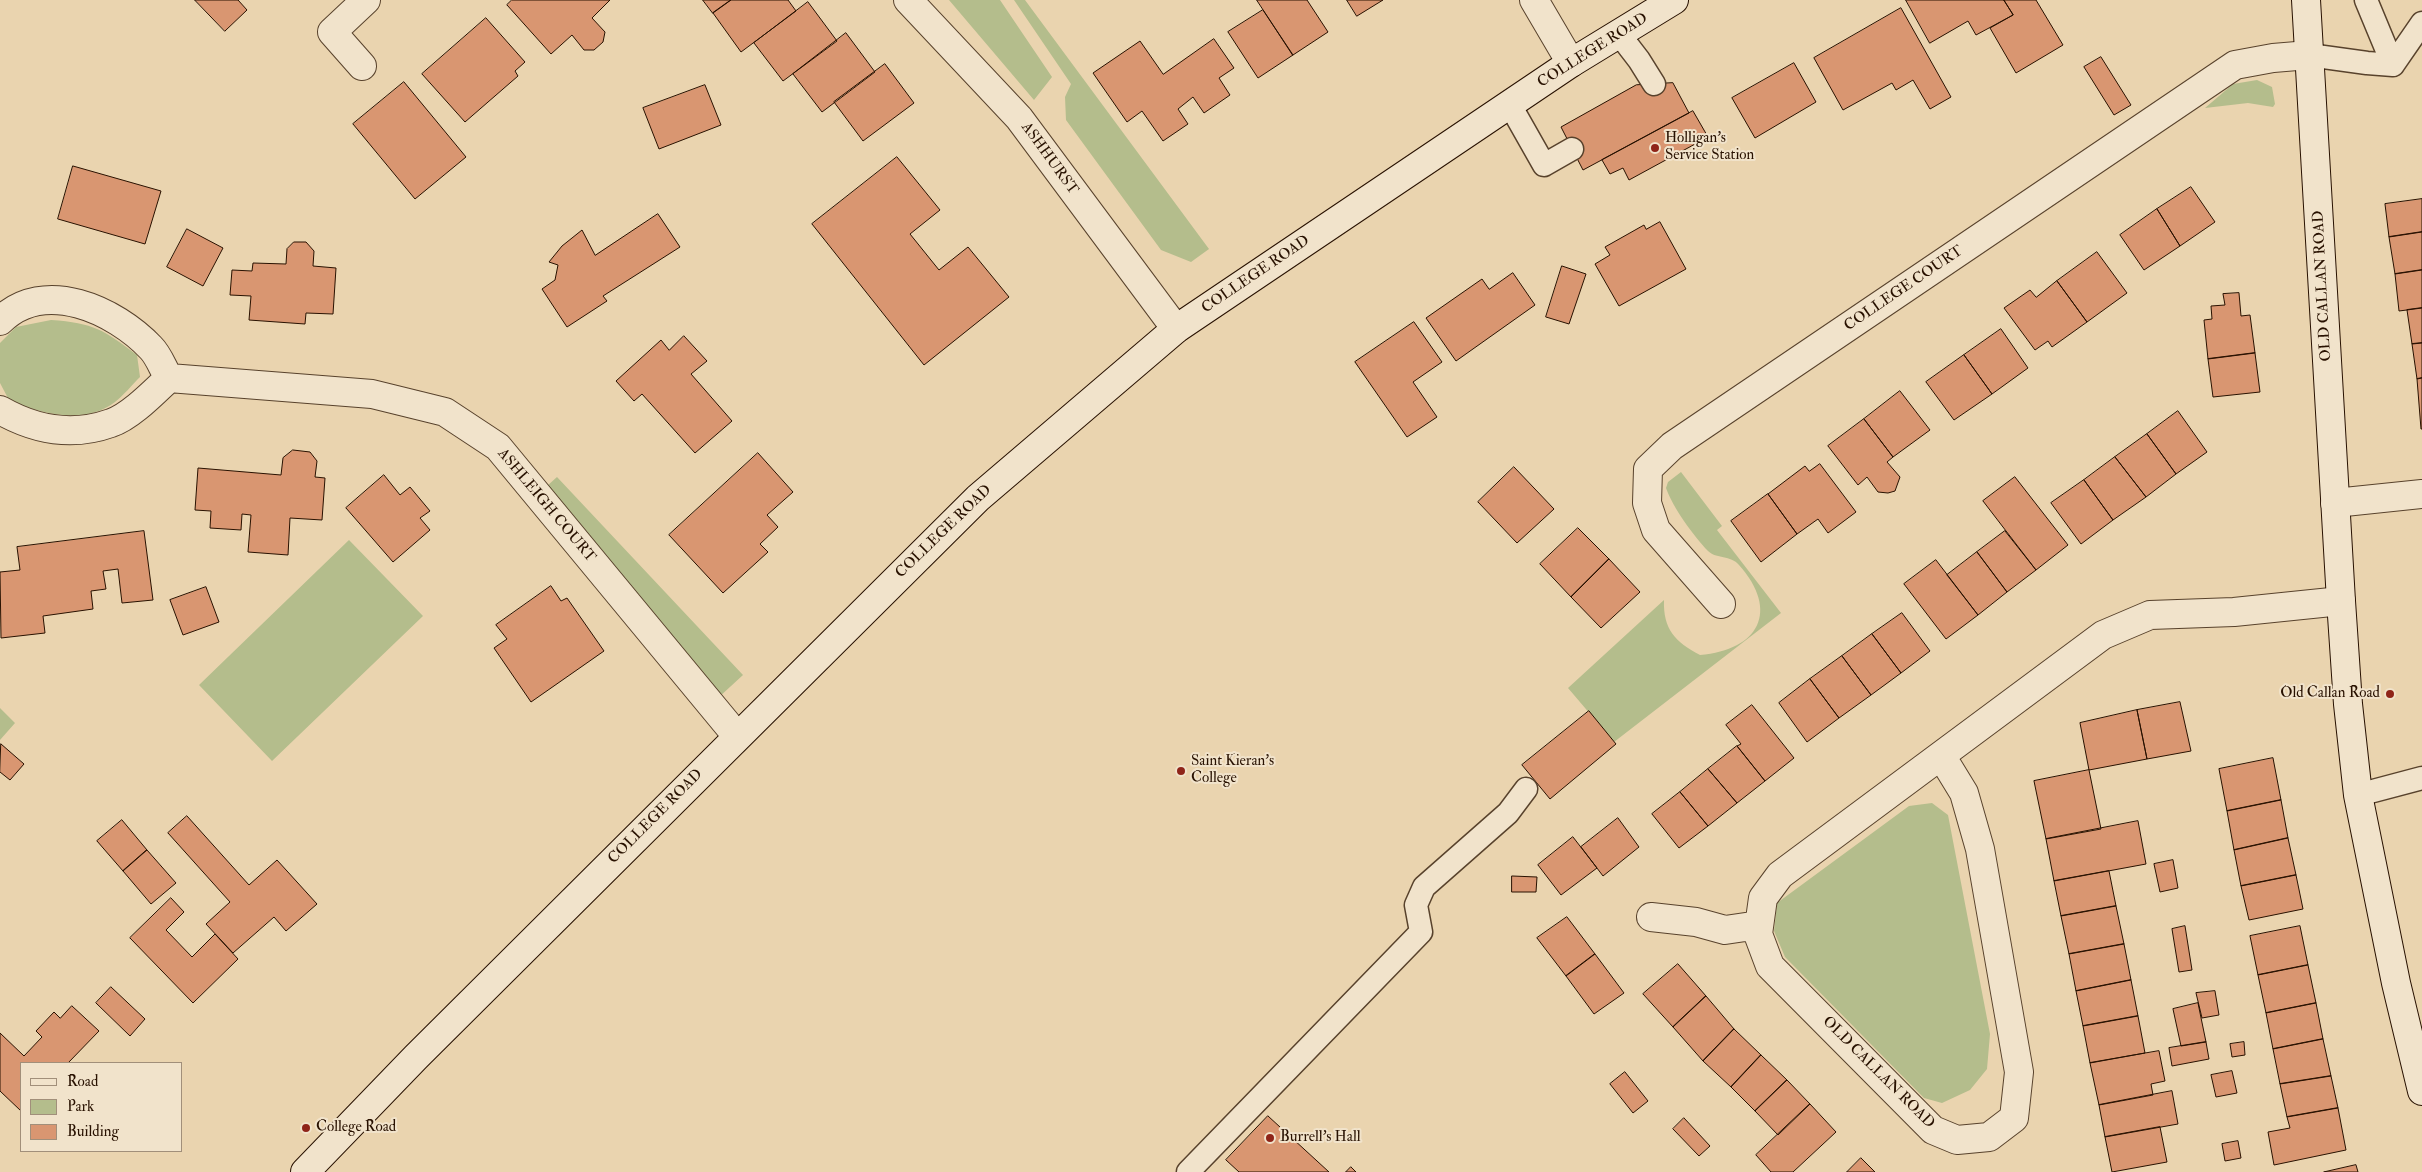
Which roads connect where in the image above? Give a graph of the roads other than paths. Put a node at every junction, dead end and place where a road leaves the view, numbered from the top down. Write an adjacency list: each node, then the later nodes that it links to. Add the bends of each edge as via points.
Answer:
1 (366, 0): 12 (street, via 332,32)
2 (908, 0): 17 (street, ASHHURST, via 1019,118)
3 (1534, 0): 10 (street)
4 (1674, 0): 8 (street, COLLEGE ROAD)
5 (2306, 0): 9 (street, OLD CALLAN ROAD)
6 (2366, 0): 11 (lane)
7 (2422, 23): 11 (lane)
8 (1618, 34): 10 (street, COLLEGE ROAD); 13 (lane)
9 (2310, 55): 11 (lane, via 2367,64); 21 (street, OLD CALLAN ROAD); 23 (street, COLLEGE COURT, via 2235,65 1672,446 1648,469 1647,503 1656,530)
10 (1572, 63): 14 (street, COLLEGE ROAD)
11 (2393, 64)
12 (362, 66)
13 (1654, 84)
14 (1510, 105): 15 (lane, via 1544,165); 17 (street, COLLEGE ROAD)
15 (1572, 149)
16 (0, 321): 18 (street, via 11,310 52,299 92,307 128,327 153,350)
17 (1176, 329): 24 (street, COLLEGE ROAD, via 978,498)
18 (169, 378): 19 (street, via 144,401 112,423 69,432 23,423); 24 (street, ASHLEIGH COURT, via 372,394 445,412 498,447)
19 (0, 410)
20 (2422, 494): 21 (street)
21 (2336, 503): 22 (street, OLD CALLAN ROAD)
22 (2341, 601): 25 (street, OLD CALLAN ROAD, via 2234,612 2150,615 2103,635); 28 (street, OLD CALLAN ROAD)
23 (1721, 604)
24 (737, 736): 32 (street, COLLEGE ROAD)
25 (1942, 757): 30 (street, OLD CALLAN ROAD, via 1780,876 1763,898); 30 (street, OLD CALLAN ROAD, via 1964,793 1980,849 2020,1072 2014,1118 1988,1137 1957,1140 1933,1130 1770,966 1758,934)
26 (2422, 778): 28 (lane)
27 (1526, 789): 33 (lane, via 1508,813 1424,887 1416,905 1420,932)
28 (2358, 795): 31 (street, OLD CALLAN ROAD, via 2396,983)
29 (1651, 917): 30 (street, via 1696,922 1725,930)
30 (1759, 925)
31 (2422, 1091)
32 (305, 1172)
33 (1188, 1172)

